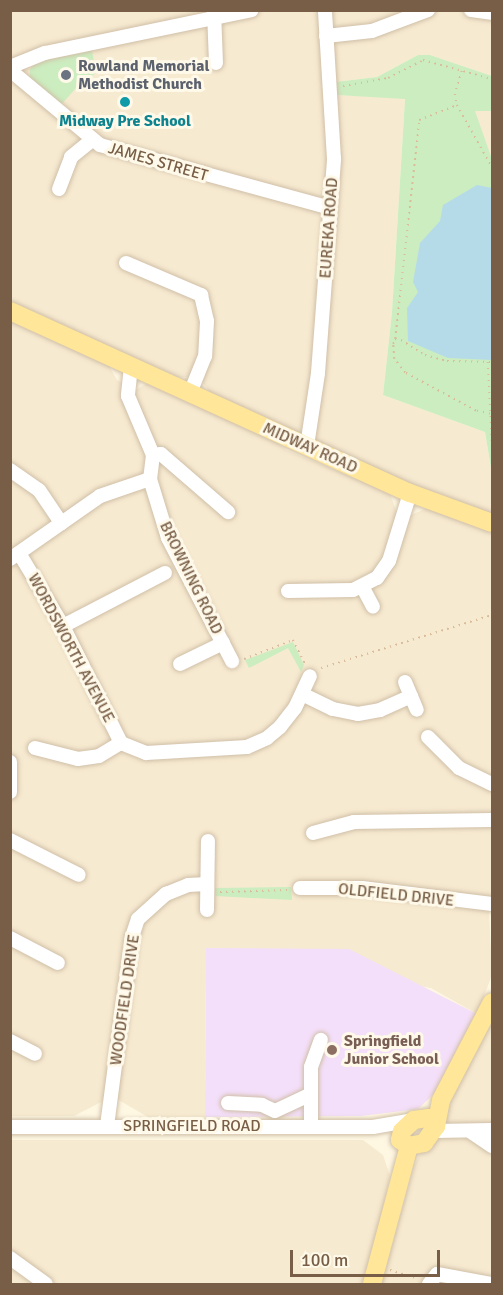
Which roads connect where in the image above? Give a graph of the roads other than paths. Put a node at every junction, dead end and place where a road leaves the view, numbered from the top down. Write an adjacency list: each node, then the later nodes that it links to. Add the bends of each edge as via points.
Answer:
1 (252, 10): 5 (street)
2 (325, 10): 7 (street, EUREKA ROAD)
3 (428, 10): 7 (street, via 372,31)
4 (471, 10): 6 (street)
5 (215, 14): 8 (street); 9 (street, via 45,53)
6 (492, 14)
7 (326, 36): 12 (street, EUREKA ROAD, via 334,159)
8 (216, 63)
9 (10, 68): 10 (street, JAMES STREET)
10 (92, 140): 11 (street, via 71,157); 12 (street, JAMES STREET, via 111,149)
11 (59, 189)
12 (330, 208): 17 (street, EUREKA ROAD, via 318,373)
13 (126, 263): 16 (street, via 201,295 207,321 205,356)
14 (10, 311): 15 (main road, MIDWAY ROAD)
15 (131, 366): 16 (main road, MIDWAY ROAD); 18 (street, via 128,396)
16 (190, 393): 17 (main road, MIDWAY ROAD)
17 (307, 446): 21 (main road, MIDWAY ROAD)
18 (153, 454): 20 (street); 22 (street, via 161,454)
19 (10, 471): 24 (street, via 39,490)
20 (150, 479): 24 (street, via 100,496); 31 (street, BROWNING ROAD, via 168,538)
21 (410, 493): 23 (main road, MIDWAY ROAD); 27 (street, via 389,561)
22 (228, 512)
23 (492, 522)
24 (61, 523): 25 (street)
25 (15, 556): 30 (street, WORDSWORTH AVENUE)
26 (165, 573): 30 (street, via 148,575)
27 (363, 588): 28 (street, via 332,593); 29 (street)
28 (288, 591)
29 (373, 607)
30 (63, 626): 40 (street, WORDSWORTH AVENUE)
31 (223, 643): 32 (street, BROWNING ROAD); 33 (street, BROWNING ROAD)
32 (232, 661)
33 (180, 664)
34 (309, 674): 36 (street)
35 (405, 682): 37 (street)
36 (302, 694): 37 (street, via 333,709 358,714 380,710); 40 (street, via 280,727 247,747 146,753)
37 (411, 696): 38 (street)
38 (417, 710)
39 (428, 737): 43 (street, via 459,768)
40 (121, 743): 41 (street, via 99,756 78,759)
41 (35, 748)
42 (10, 762): 44 (street)
43 (492, 784)
44 (10, 792)
45 (492, 820): 46 (street, via 354,822)
46 (313, 832)
47 (10, 840): 49 (street)
48 (208, 841): 50 (street)
49 (79, 875)
50 (207, 888): 53 (street); 63 (street, WOODFIELD DRIVE, via 188,885 166,894 138,919 132,937)
51 (300, 888): 52 (street, OLDFIELD DRIVE, via 362,888)
52 (492, 904)
53 (207, 910)
54 (10, 938): 55 (street)
55 (58, 963)
56 (492, 1002): 62 (main road)
57 (321, 1040): 60 (street, via 310,1067)
58 (10, 1041): 59 (street)
59 (35, 1054)
60 (309, 1095): 61 (street, via 276,1111); 65 (street)
61 (228, 1103)
62 (427, 1123): 66 (street, SPRINGFIELD ROAD); 68 (street, SPRINGFIELD ROAD); 69 (main road, via 424,1143)
63 (107, 1126): 64 (street, SPRINGFIELD ROAD); 65 (street, SPRINGFIELD ROAD)
64 (10, 1127)
65 (311, 1127): 66 (street, SPRINGFIELD ROAD)
66 (373, 1127): 69 (street, SPRINGFIELD ROAD)
67 (492, 1130): 68 (street, SPRINGFIELD ROAD)
68 (471, 1132): 70 (street)
69 (404, 1143): 74 (main road)
70 (492, 1146)
71 (10, 1258): 73 (street)
72 (430, 1283): 75 (street, via 442,1274)
73 (46, 1284)
74 (372, 1284)
75 (492, 1284)

